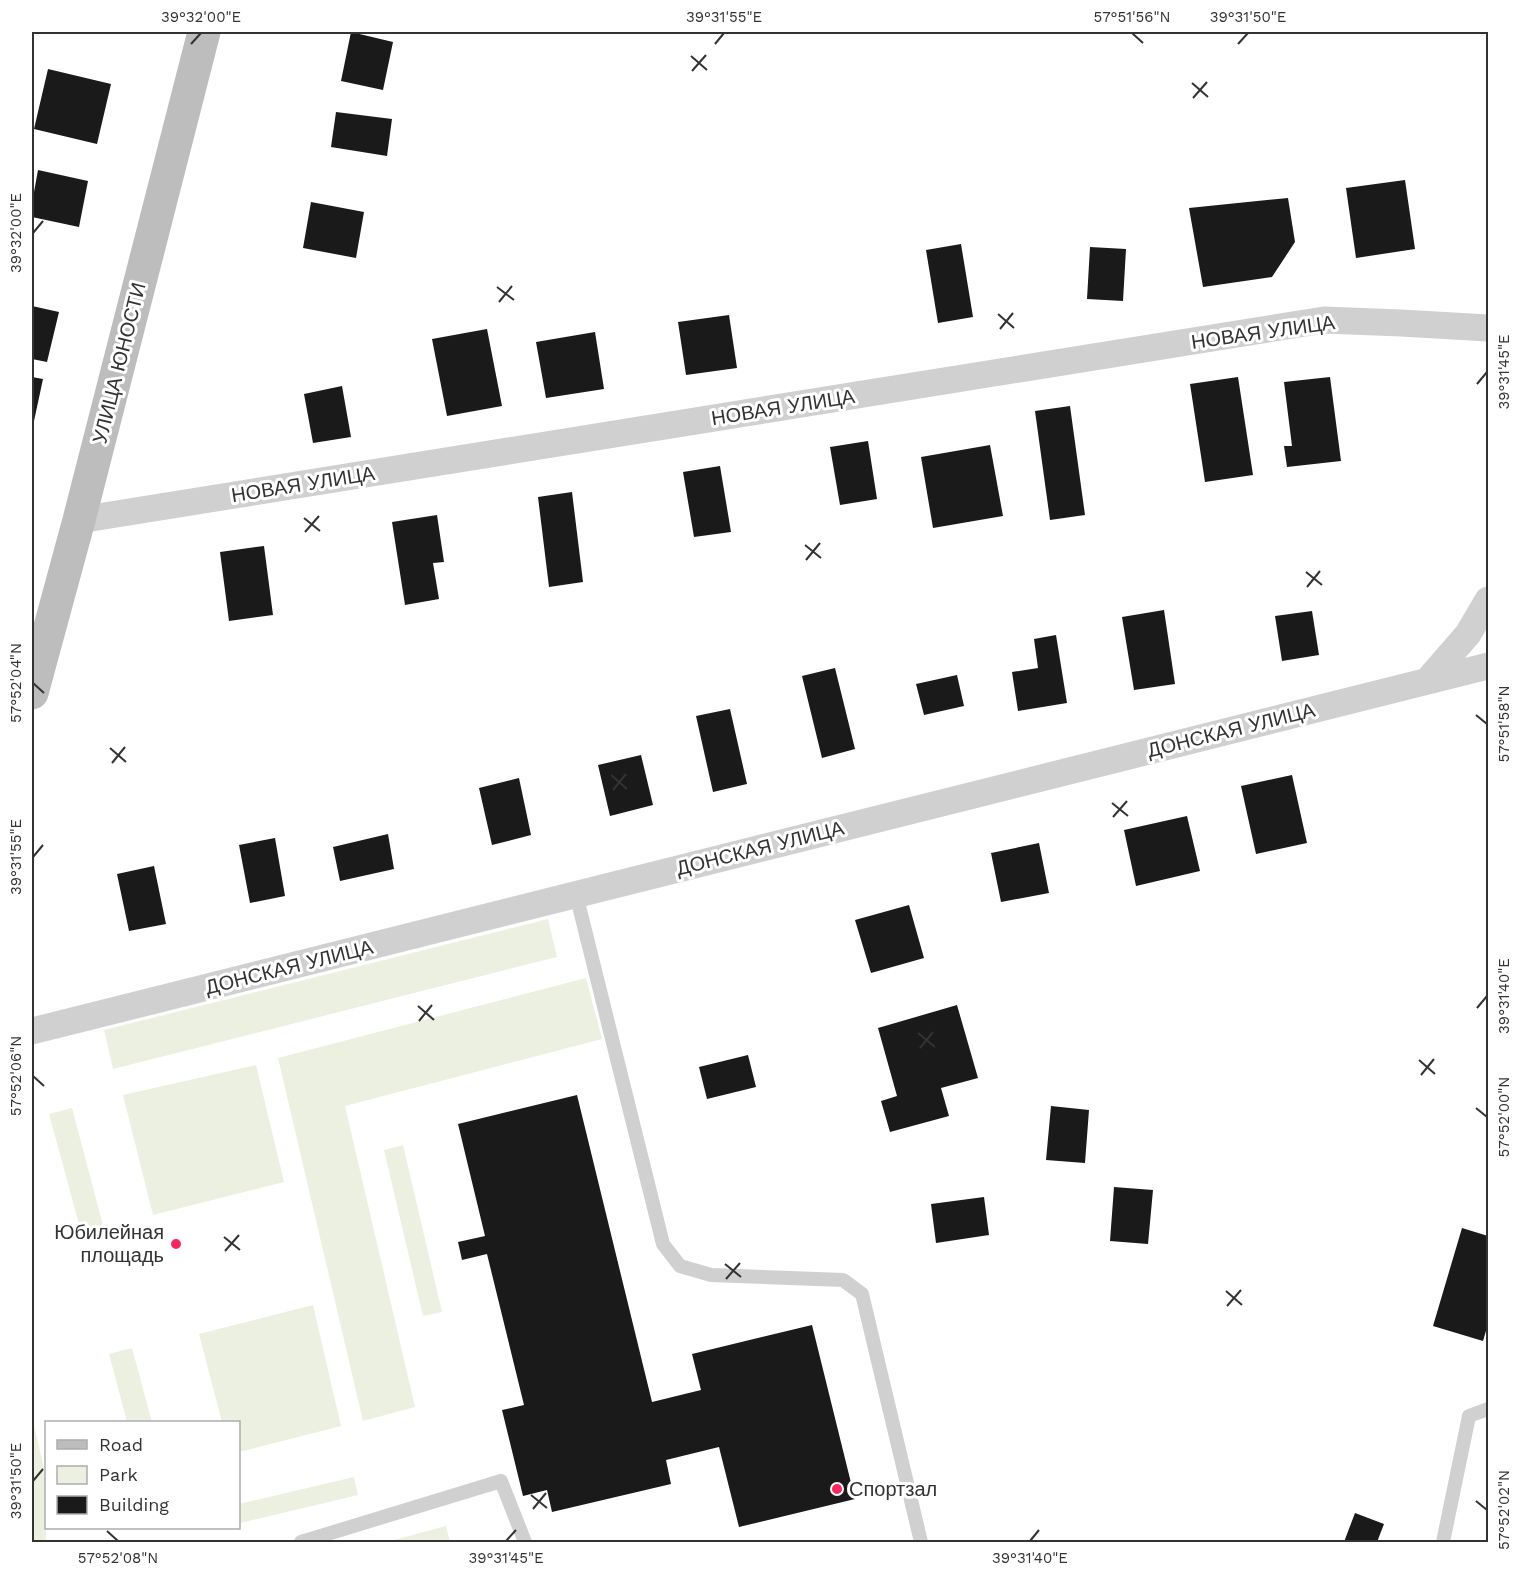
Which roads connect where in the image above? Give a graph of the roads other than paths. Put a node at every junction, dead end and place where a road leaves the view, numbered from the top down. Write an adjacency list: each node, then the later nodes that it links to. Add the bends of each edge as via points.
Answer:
1 (204, 32): 3 (street, УЛИЦА ЮНОСТИ)
2 (1488, 328): 3 (street, НОВАЯ УЛИЦА, via 1324,320)
3 (79, 520): 7 (street, УЛИЦА ЮНОСТИ)
4 (1488, 600): 6 (street, via 1468,634)
5 (1488, 666): 6 (street, ДОНСКАЯ УЛИЦА)
6 (1428, 680): 8 (street, ДОНСКАЯ УЛИЦА)
7 (32, 693)
8 (576, 894): 9 (street, ДОНСКАЯ УЛИЦА); 13 (lane, via 663,1244 680,1266 711,1275 843,1280 862,1294)
9 (32, 1031)
10 (1488, 1409): 14 (lane, via 1469,1416)
11 (301, 1542): 12 (lane, via 501,1481)
12 (525, 1542)
13 (921, 1542)
14 (1443, 1542)

